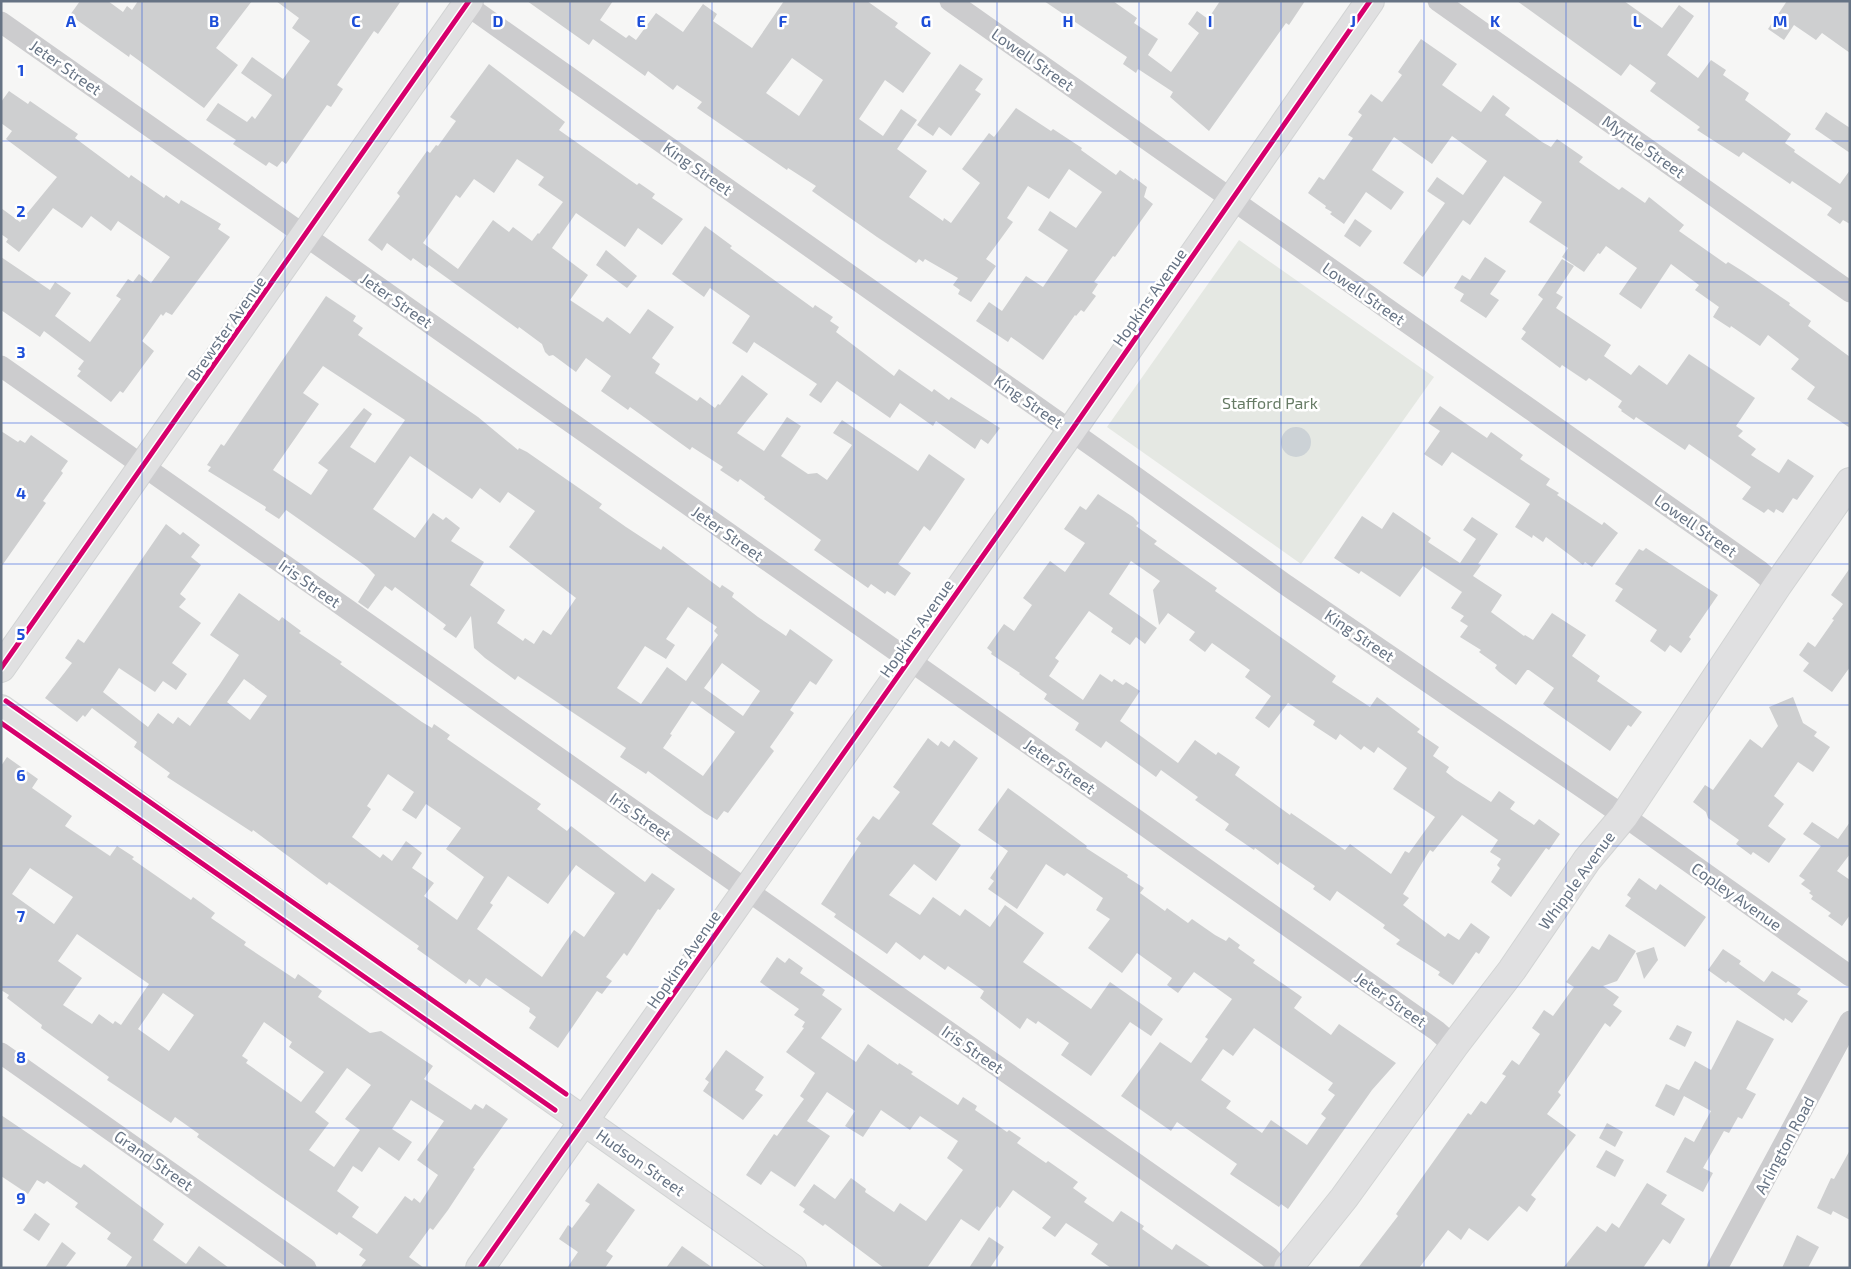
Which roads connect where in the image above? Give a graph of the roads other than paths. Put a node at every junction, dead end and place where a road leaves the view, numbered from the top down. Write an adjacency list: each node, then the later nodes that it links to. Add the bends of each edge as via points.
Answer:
1 (950, 1): 6 (street, Lowell Street)
2 (1370, 1): 6 (street, Hopkins Avenue)
3 (1438, 1): 8 (street, Myrtle Street)
4 (465, 3): 7 (street, Brewster Avenue); 10 (street, King Street)
5 (1, 22): 7 (street, Jeter Street)
6 (1231, 199): 10 (street, Hopkins Avenue); 13 (street, Lowell Street)
7 (306, 236): 11 (street, Brewster Avenue); 14 (street, Jeter Street)
8 (1850, 292)
9 (1, 366): 11 (street, Iris Street)
10 (1071, 431): 14 (street, Hopkins Avenue); 17 (street, King Street, via 1286,585)
11 (144, 466): 15 (street, Brewster Avenue); 18 (street, Iris Street)
12 (1850, 482): 13 (street, Whipple Avenue)
13 (1777, 586): 17 (street, Whipple Avenue)
14 (908, 659): 18 (street, Hopkins Avenue); 21 (street, Jeter Street, via 1429,1025)
15 (1, 668)
16 (1, 709): 23 (street, Hudson Street)
17 (1624, 816): 19 (street, Copley Avenue); 21 (street, Whipple Avenue, via 1587,860 1512,970)
18 (746, 890): 23 (street, Hopkins Avenue); 27 (street, Iris Street, via 1269,1257)
19 (1850, 976)
20 (1850, 1021): 29 (street, Arlington Road)
21 (1454, 1046): 28 (street, Whipple Avenue, via 1344,1198)
22 (1, 1053): 24 (street, Grand Street)
23 (584, 1122): 25 (street, Hopkins Avenue); 26 (street, Hudson Street)
24 (306, 1268)
25 (480, 1268)
26 (792, 1268)
27 (1280, 1268)
28 (1288, 1268)
29 (1717, 1268)

